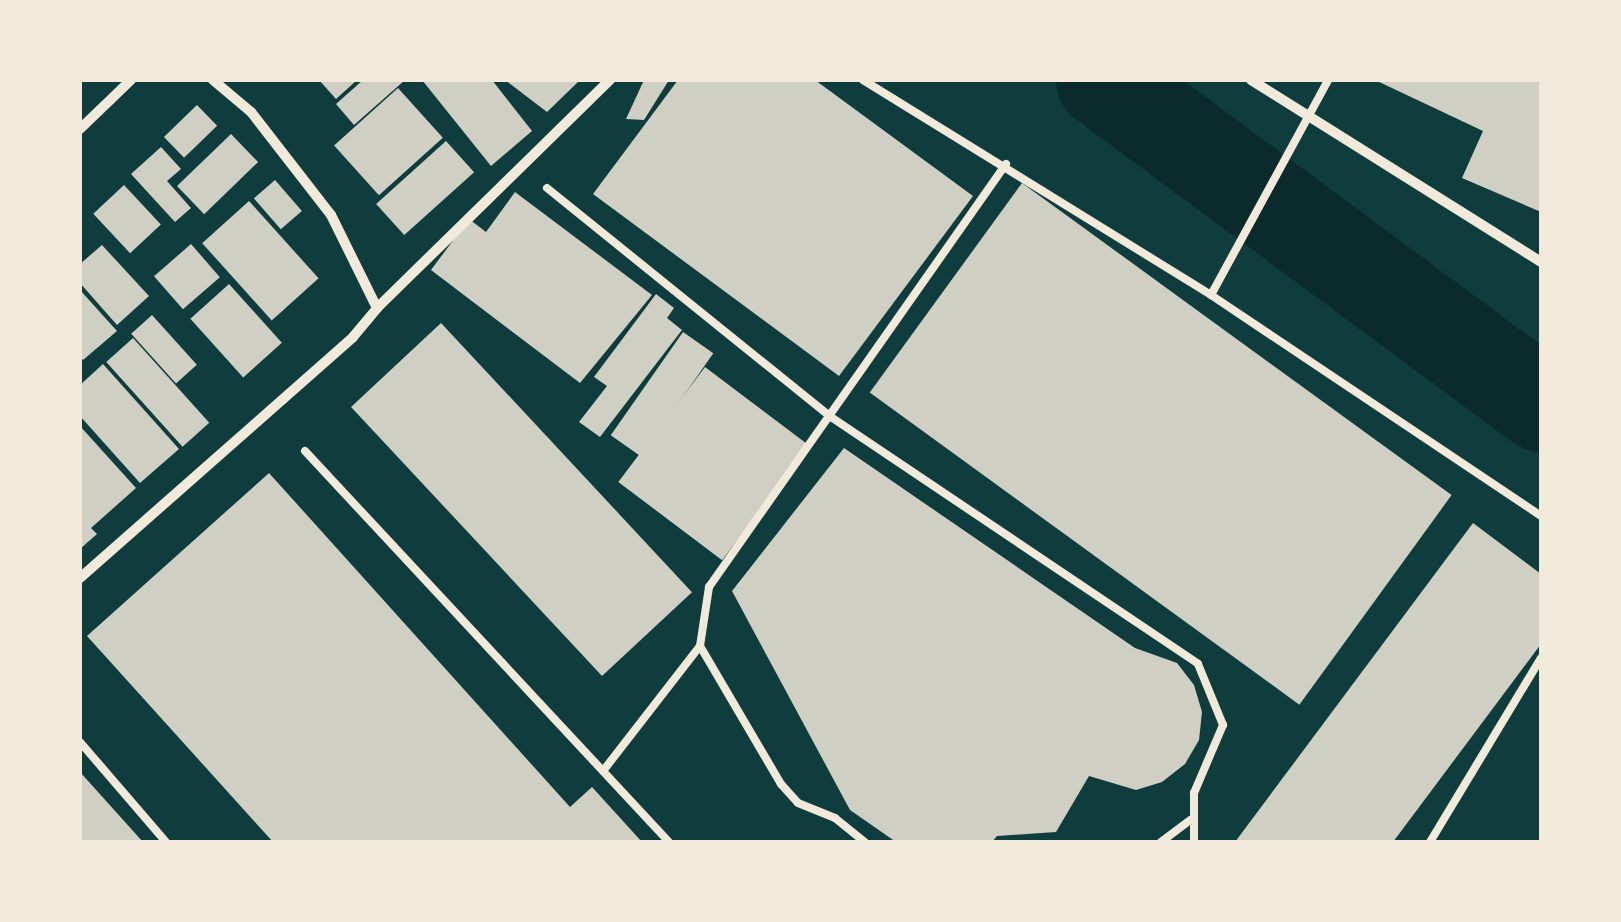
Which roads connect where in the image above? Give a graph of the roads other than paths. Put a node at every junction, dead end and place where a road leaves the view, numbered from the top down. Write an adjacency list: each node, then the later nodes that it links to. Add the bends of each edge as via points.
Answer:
1 (108, 80): 8 (street)
2 (131, 80): 8 (street)
3 (214, 80): 15 (street, via 252,112 330,215)
4 (610, 80): 15 (street)
5 (863, 80): 11 (lane)
6 (1251, 80): 9 (street)
7 (1328, 80): 9 (lane)
8 (120, 90): 10 (street)
9 (1311, 118): 13 (street); 14 (lane)
10 (80, 129)
11 (1006, 164): 14 (lane); 16 (lane)
12 (547, 188): 16 (lane)
13 (1541, 262)
14 (1211, 295): 18 (lane)
15 (376, 308): 19 (street, via 353,337)
16 (831, 418): 20 (lane, via 708,587); 24 (lane, via 1198,664 1224,724)
17 (305, 451): 23 (lane)
18 (1541, 516)
19 (80, 578)
20 (700, 646): 23 (lane); 27 (lane, via 780,784 798,803 835,818)
21 (1541, 658): 30 (lane)
22 (80, 742): 25 (lane)
23 (603, 771): 26 (lane)
24 (1190, 820): 28 (lane); 29 (lane)
25 (166, 842)
26 (670, 842)
27 (865, 842)
28 (1161, 842)
29 (1194, 842)
30 (1430, 842)

